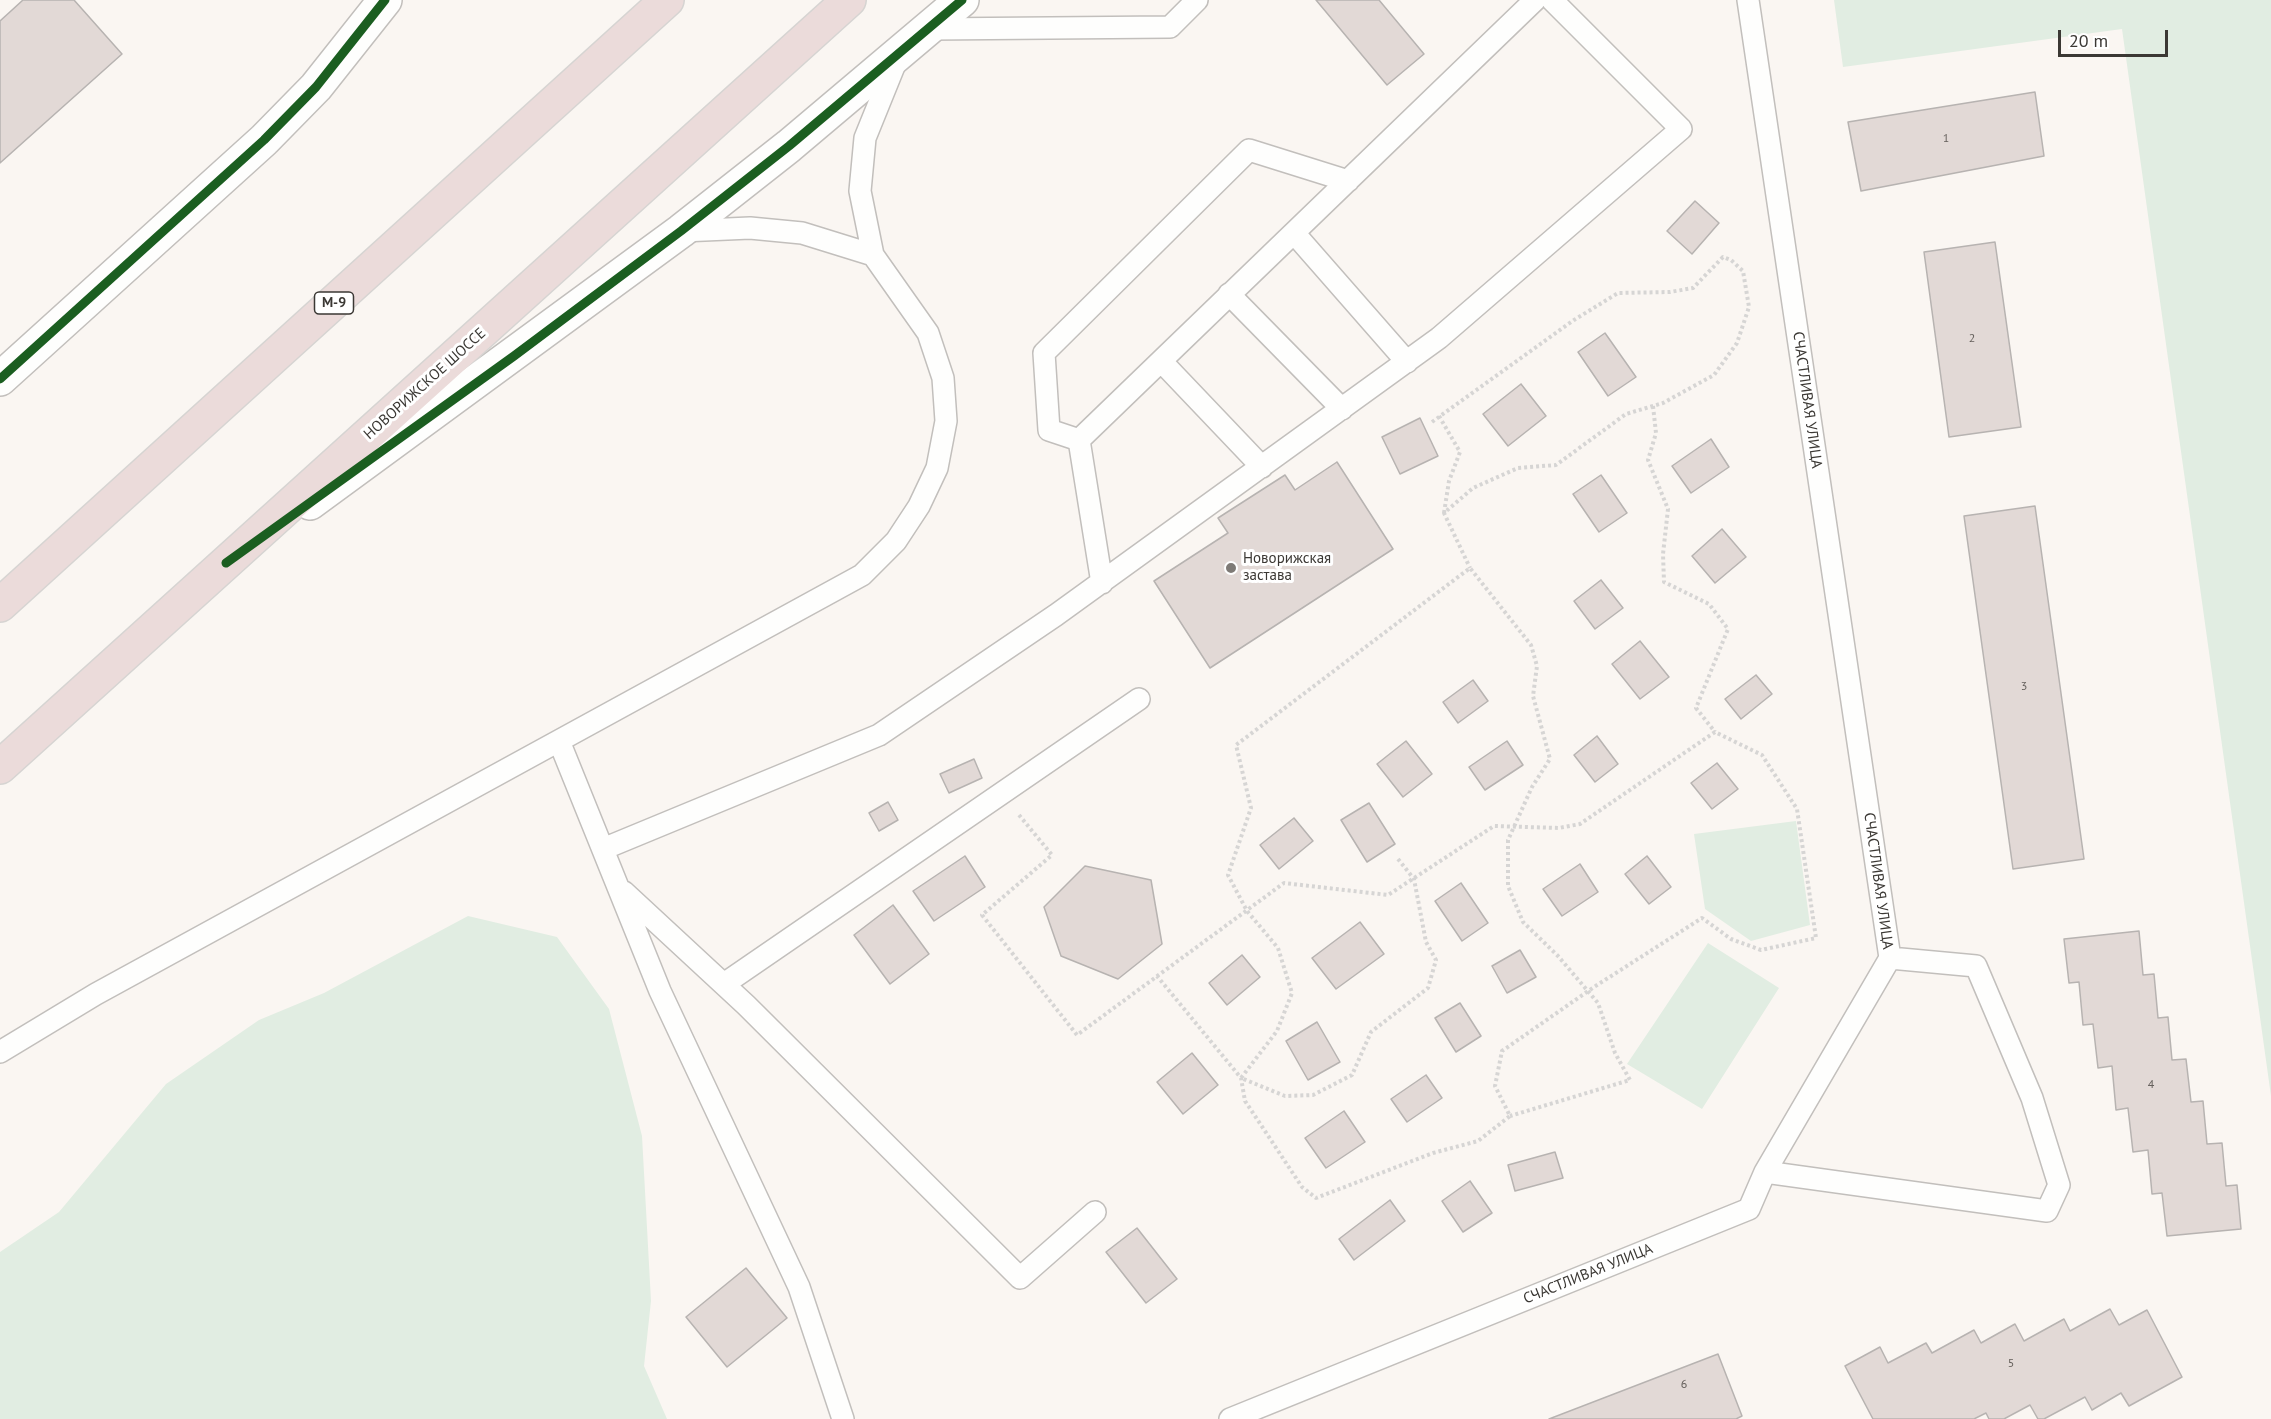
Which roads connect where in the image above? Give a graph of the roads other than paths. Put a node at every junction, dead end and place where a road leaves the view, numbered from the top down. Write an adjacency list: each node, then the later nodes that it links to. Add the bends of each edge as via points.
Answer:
1 (385, 0): 18 (street, via 316,87 264,140)
2 (667, 0): 24 (highway, М-9)
3 (849, 0): 22 (highway, НОВОРИЖСКОЕ ШОССЕ)
4 (962, 0): 9 (street)
5 (1197, 0): 9 (lane, via 1170,27)
6 (1535, 0): 11 (lane)
7 (1552, 0): 17 (lane, via 1682,129 1439,339)
8 (1748, 0): 30 (lane, СЧАСТЛИВАЯ УЛИЦА)
9 (930, 29): 10 (street)
10 (898, 56): 12 (street); 14 (lane, via 866,138 860,191)
11 (1348, 181): 13 (lane); 20 (lane, via 1249,150 1044,353 1049,430)
12 (681, 231): 14 (lane, via 750,228 802,233); 22 (street)
13 (1294, 233): 15 (lane); 17 (lane)
14 (873, 255): 26 (lane, via 928,333 944,378 946,420 937,468 896,541 862,575)
15 (1229, 294): 16 (lane); 19 (lane)
16 (1161, 361): 20 (lane); 21 (lane)
17 (1407, 362): 19 (lane)
18 (0, 379)
19 (1342, 409): 21 (lane)
20 (1078, 440): 23 (lane)
21 (1262, 467): 23 (lane)
22 (226, 563): 27 (highway, НОВОРИЖСКОЕ ШОССЕ)
23 (1102, 583): 28 (lane, via 879,735)
24 (0, 605)
25 (1139, 699): 31 (lane)
26 (559, 741): 28 (lane); 32 (lane, via 96,994)
27 (0, 767)
28 (603, 849): 29 (lane)
29 (619, 888): 31 (lane); 35 (lane, via 660,991 799,1287)
30 (1890, 958): 33 (lane, СЧАСТЛИВАЯ УЛИЦА); 33 (lane, via 1977,966 2032,1098 2059,1185 2047,1211)
31 (724, 984): 34 (lane, via 1020,1278)
32 (0, 1052)
33 (1765, 1172): 36 (lane, СЧАСТЛИВАЯ УЛИЦА, via 1749,1209)
34 (1095, 1212)
35 (843, 1419)
36 (1230, 1419)

